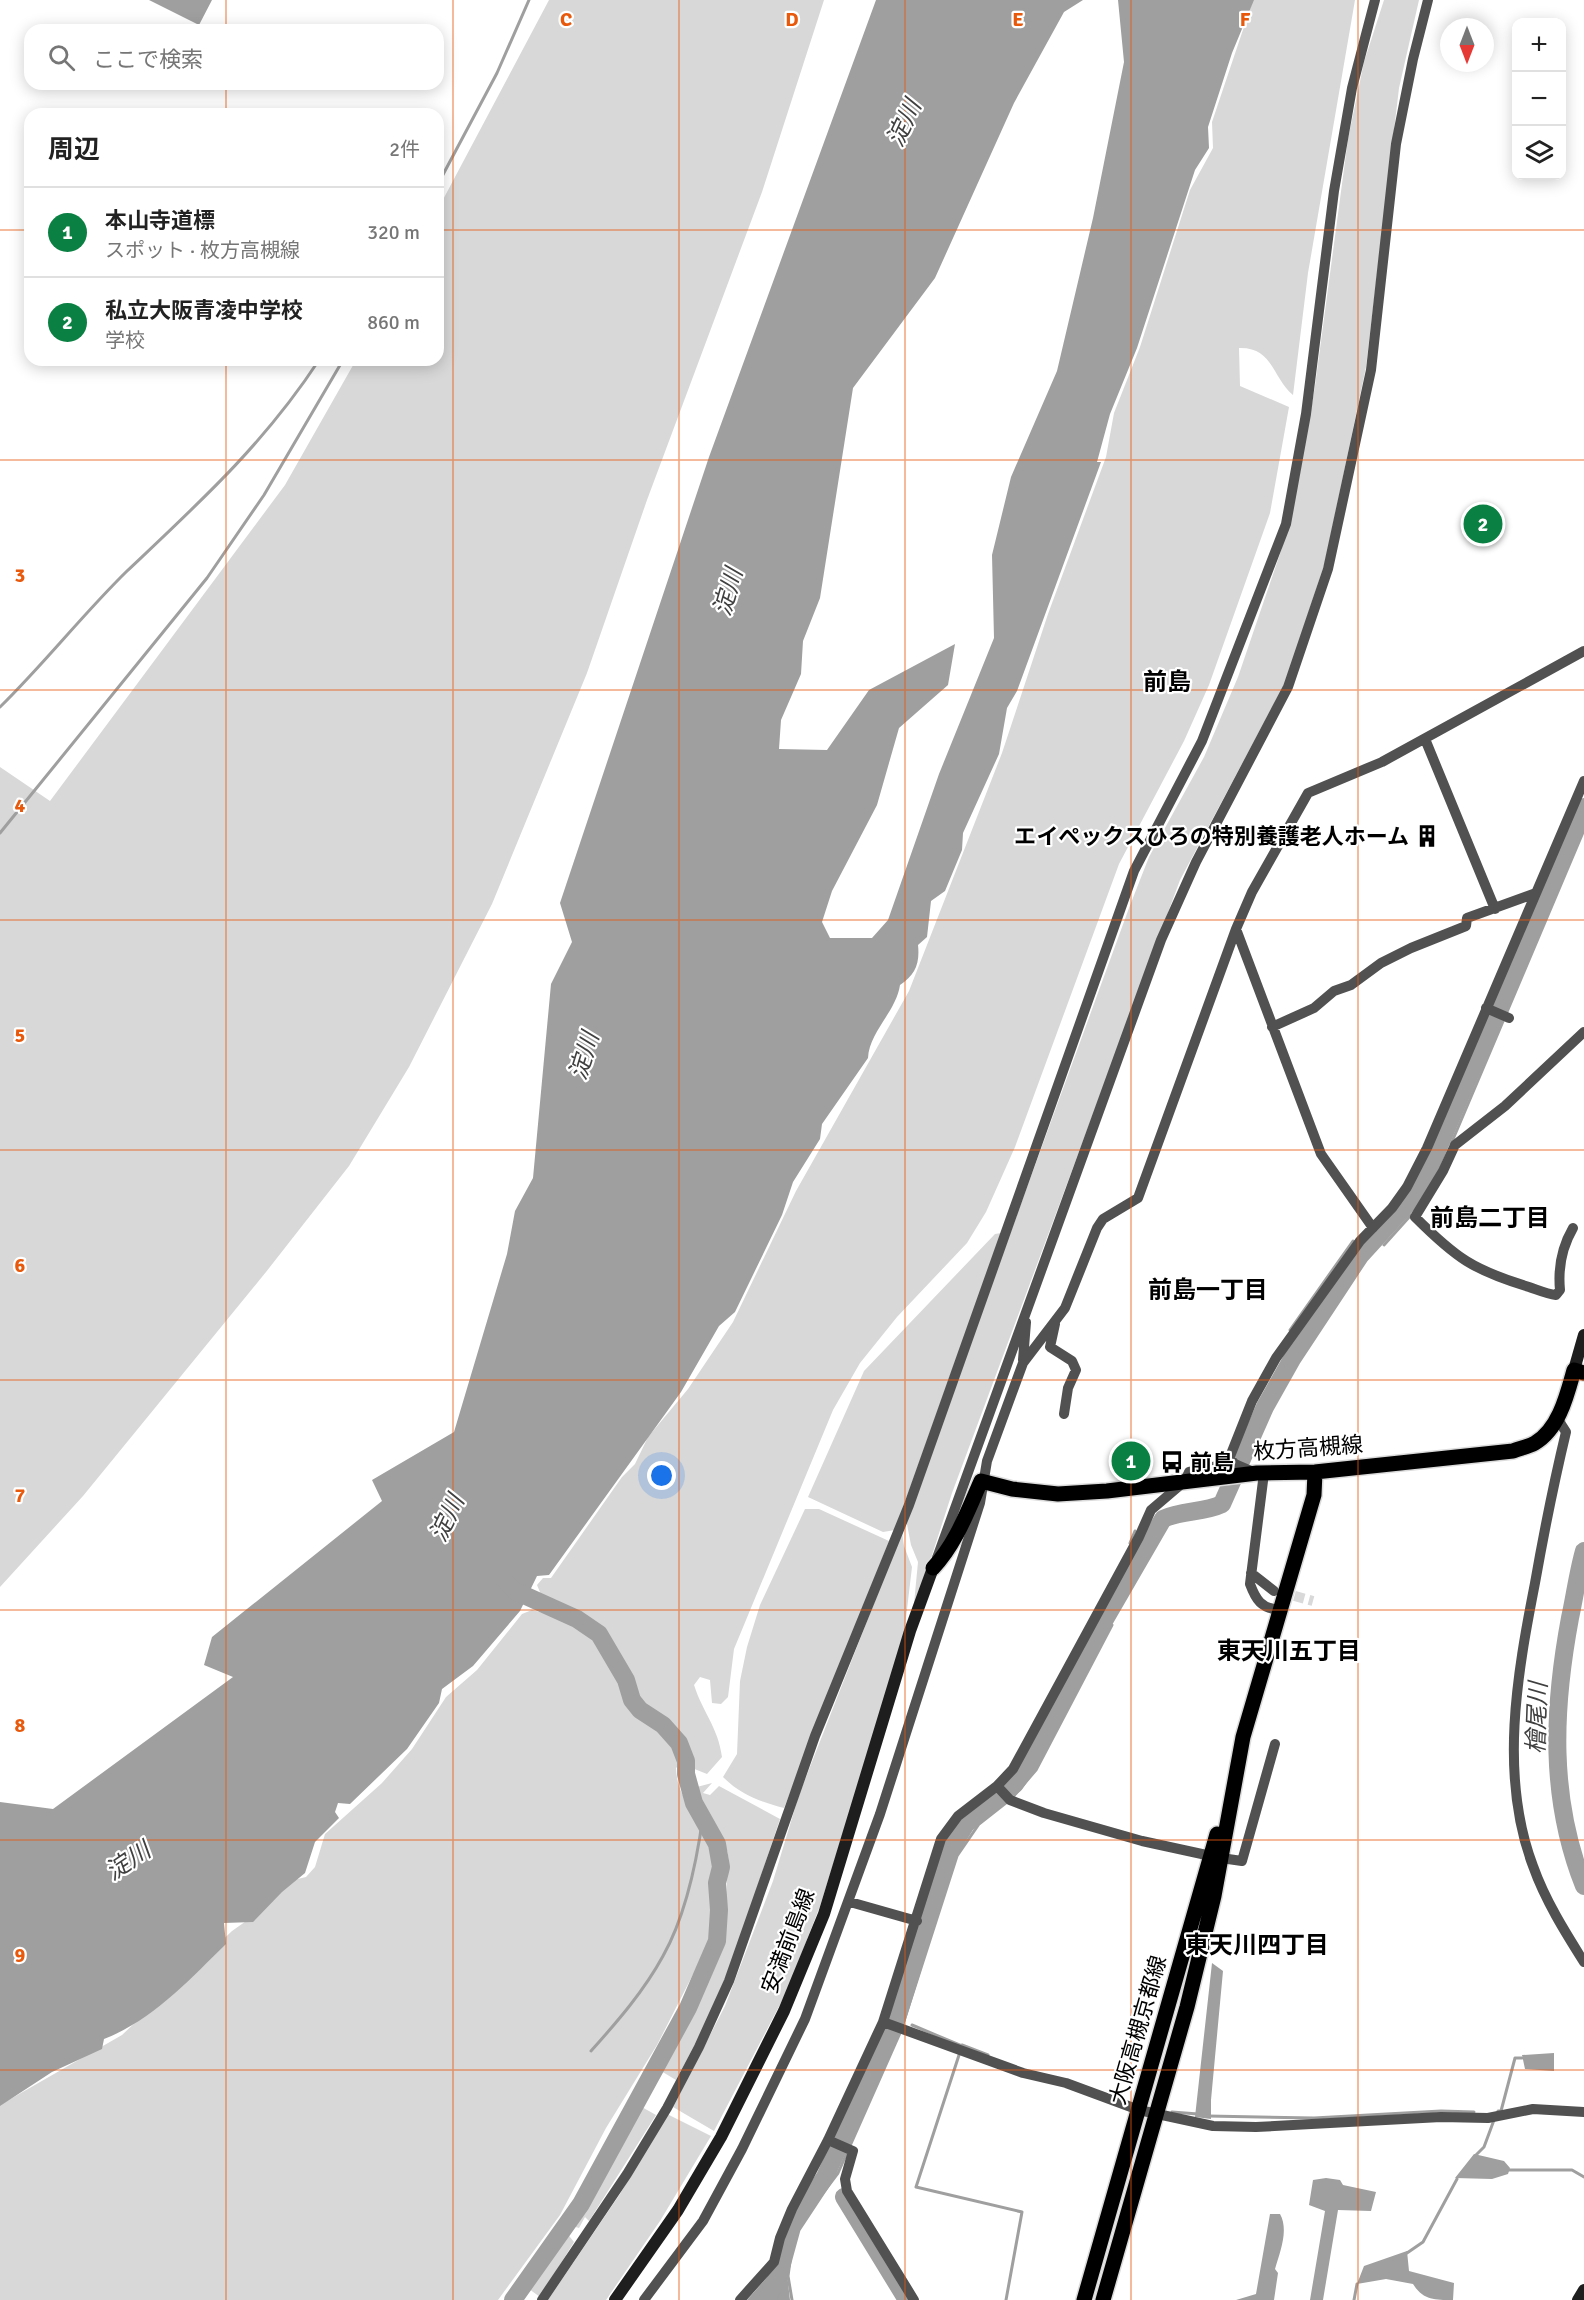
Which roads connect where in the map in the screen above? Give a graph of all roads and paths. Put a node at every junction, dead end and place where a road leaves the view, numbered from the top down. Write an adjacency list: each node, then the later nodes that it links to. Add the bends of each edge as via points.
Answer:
1 (1375, 0): 45 (street, via 1352,88 1334,191 1306,414 1286,524 1202,741 1134,871 909,1505 815,1736 729,1981 667,2108)
2 (1428, 0): 17 (street, via 1396,144 1371,369 1328,568 1309,631 1288,687 1164,930)
3 (1584, 651): 4 (street)
4 (1425, 739): 7 (street); 8 (street, via 1308,793 1252,891)
5 (1584, 782): 6 (street)
6 (1536, 893): 7 (street); 9 (street)
7 (1495, 909): 11 (street, via 1467,918 1466,926 1381,963 1314,1008)
8 (1236, 929): 11 (street); 18 (street, via 1138,1198 1103,1219 1096,1228 1072,1296)
9 (1486, 1008): 10 (street); 13 (street)
10 (1509, 1018)
11 (1272, 1027): 15 (street, via 1321,1154)
12 (1584, 1032): 14 (street, via 1505,1106 1455,1145)
13 (1407, 1187): 14 (street); 15 (street)
14 (1426, 1197): 16 (street, via 1415,1217 1451,1252 1484,1273 1548,1294 1556,1295 1560,1290 1566,1239)
15 (1373, 1228): 24 (street, via 1276,1358 1252,1401)
16 (1573, 1228)
17 (1026, 1315): 20 (street); 29 (street)
18 (1055, 1321): 20 (street); 22 (street, via 1050,1347 1072,1361 1076,1370)
19 (1584, 1335): 21 (main road)
20 (1023, 1363): 27 (street)
21 (1579, 1372): 23 (main road, 枚方高槻線)
22 (1064, 1414)
23 (1557, 1418): 25 (main road, 枚方高槻線, via 1535,1443 1513,1451); 38 (street, via 1566,1432 1524,1640 1514,1746 1517,1800 1532,1865)
24 (1230, 1459): 26 (street); 28 (street, via 1220,1467 1192,1470)
25 (1315, 1472): 26 (main road, 枚方高槻線); 32 (main road, 大阪高槻京都線, via 1314,1495)
26 (1260, 1473): 28 (main road, 枚方高槻線); 30 (street)
27 (981, 1481): 28 (main road, 枚方高槻線, via 1058,1494); 29 (main road, via 956,1535); 36 (street, via 980,1503)
28 (1185, 1481): 34 (street, via 1151,1510 1027,1746)
29 (933, 1568): 46 (main road, 安満前島線, via 910,1631 824,1914 784,2011 684,2201)
30 (1251, 1573): 31 (street); 32 (street, via 1250,1584 1256,1599 1267,1609)
31 (1274, 1591)
32 (1279, 1610): 35 (main road, 大阪高槻京都線)
33 (1275, 1744): 35 (street, via 1242,1861)
34 (997, 1786): 35 (street, via 1010,1800 1142,1841); 37 (street, via 958,1816 941,1839)
35 (1216, 1857): 40 (main road, 大阪高槻京都線); 42 (main road, 大阪高槻京都線, via 1187,2007)
36 (850, 1902): 37 (street); 47 (street, via 805,2019 742,2148 703,2221)
37 (917, 1921): 39 (street)
38 (1584, 1962)
39 (883, 2022): 40 (street); 43 (street)
40 (1138, 2110): 42 (street); 50 (main road, 大阪高槻京都線)
41 (1584, 2112): 42 (street, via 1533,2109 1488,2118 1441,2116 1256,2127 1213,2126)
42 (1155, 2115): 51 (main road, 大阪高槻京都線)
43 (831, 2141): 48 (street, via 792,2209 774,2262); 49 (street, via 853,2151 845,2179 847,2191)
44 (1584, 2290): 52 (main road)
45 (542, 2300)
46 (615, 2300)
47 (644, 2300)
48 (740, 2300)
49 (914, 2300)
50 (1084, 2300)
51 (1103, 2300)
52 (1578, 2300)

